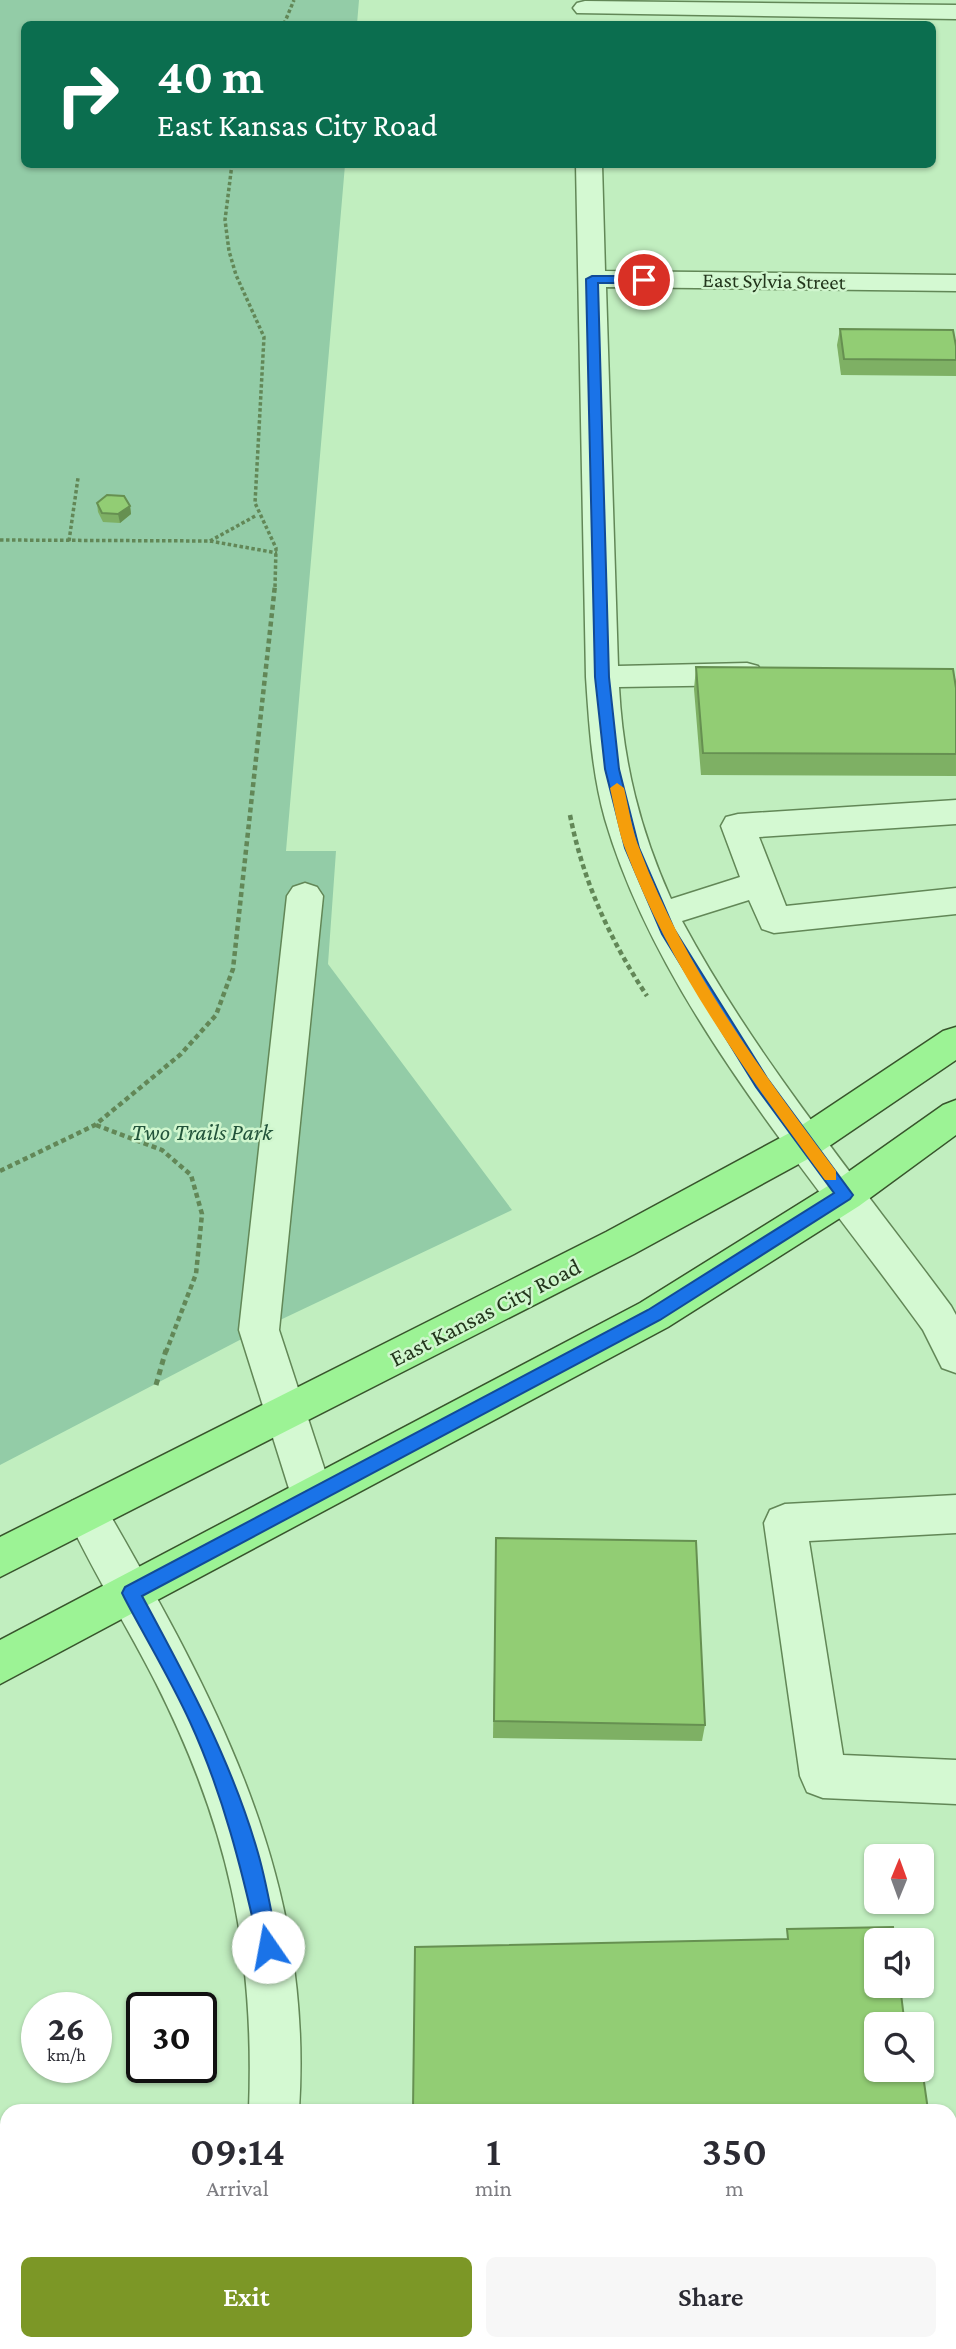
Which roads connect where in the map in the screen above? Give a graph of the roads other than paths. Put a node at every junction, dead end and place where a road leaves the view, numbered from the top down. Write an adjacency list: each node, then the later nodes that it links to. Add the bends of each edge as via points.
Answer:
1 (585, 11): 2 (street)
2 (956, 12)
3 (589, 168): 4 (street)
4 (592, 279): 5 (street, East Sylvia Street); 7 (street)
5 (956, 283)
6 (777, 673): 7 (street)
7 (602, 677): 12 (street, via 612,769 632,848)
8 (956, 812): 9 (street, via 738,826)
9 (759, 884): 11 (street, via 774,920); 12 (street)
10 (305, 897): 18 (street, via 259,1330)
11 (956, 901)
12 (660, 915): 15 (street, via 762,1083)
13 (956, 1041): 15 (main road, East Kansas City Road)
14 (956, 1115): 16 (main road)
15 (806, 1142): 16 (street); 18 (main road, East Kansas City Road, via 620,1243)
16 (845, 1195): 17 (street, via 937,1318); 19 (main road, via 654,1315)
17 (956, 1356)
18 (286, 1413): 19 (street); 20 (main road, East Kansas City Road)
19 (312, 1495): 23 (main road)
20 (87, 1514): 22 (main road, East Kansas City Road); 23 (street)
21 (956, 1514): 25 (street, via 785,1523 823,1776)
22 (0, 1558)
23 (131, 1593): 24 (main road); 26 (street, via 198,1717 248,1854 268,1947 276,2051)
24 (0, 1663)
25 (956, 1782)
26 (274, 2104)

